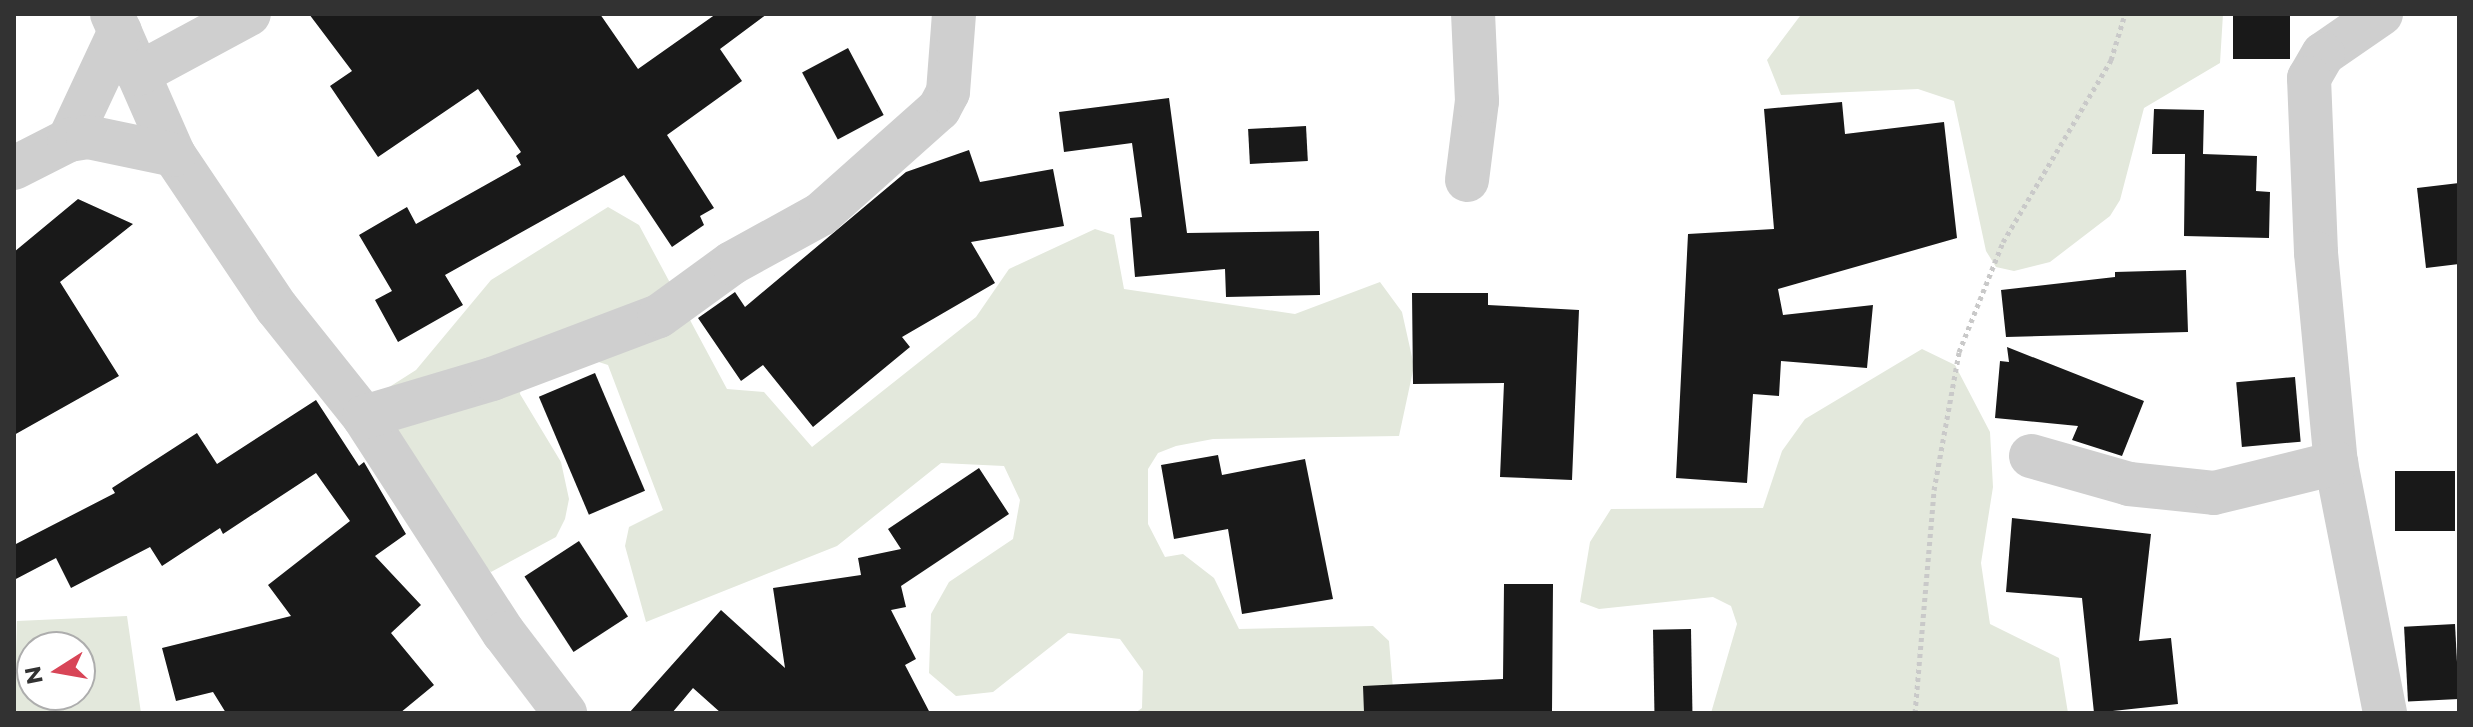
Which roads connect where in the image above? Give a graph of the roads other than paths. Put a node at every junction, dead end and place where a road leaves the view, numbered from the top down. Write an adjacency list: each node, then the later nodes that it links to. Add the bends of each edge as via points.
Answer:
1 (249, 14): 6 (street)
2 (954, 14): 11 (street, via 948,92 939,109 821,214 732,263 659,316 492,379)
3 (1473, 14): 10 (street, via 1477,101)
4 (2381, 14): 13 (street, via 2323,54 2309,78 2316,253)
5 (116, 22): 6 (street); 7 (street)
6 (138, 74): 8 (street)
7 (69, 140): 8 (street, via 88,137); 9 (street)
8 (174, 155): 11 (street, via 277,308)
9 (14, 168)
10 (1467, 180)
11 (364, 417): 14 (street, via 504,633)
12 (2031, 456): 13 (street, via 2129,484 2214,493)
13 (2336, 463): 15 (street)
14 (565, 713)
15 (2385, 713)

